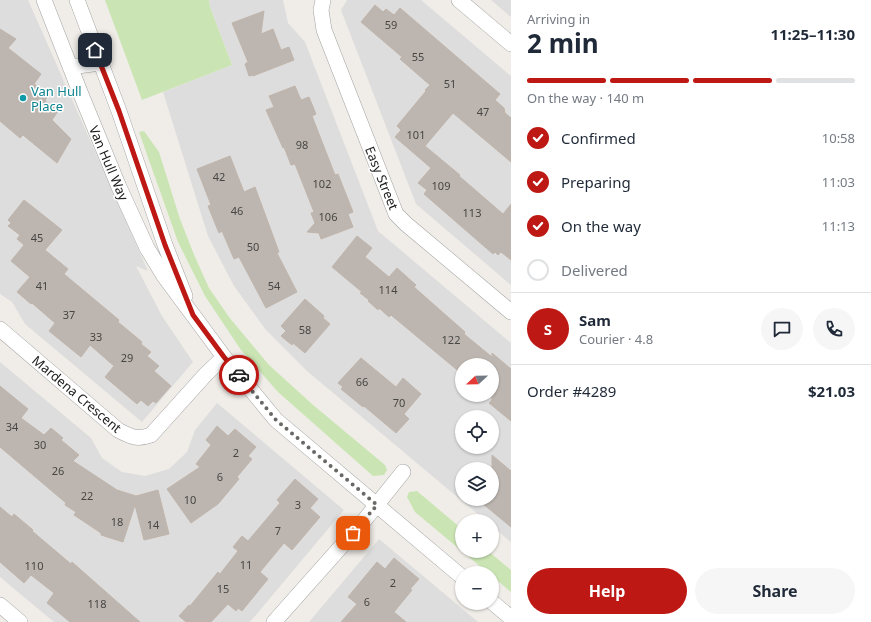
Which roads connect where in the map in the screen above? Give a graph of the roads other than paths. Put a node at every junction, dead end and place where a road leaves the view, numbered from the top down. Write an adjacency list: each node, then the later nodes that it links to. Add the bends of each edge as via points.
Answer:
1 (44, 0): 7 (street, Van Hull Way)
2 (77, 0): 6 (street, Van Hull Way)
3 (323, 0): 8 (street, Easy Street, via 321,10 324,30 396,214)
4 (459, 0): 5 (street)
5 (511, 44)
6 (100, 62): 7 (street); 9 (street, Van Hull Way, via 165,245)
7 (70, 66): 9 (street, Van Hull Way, via 119,187 147,248)
8 (511, 312)
9 (193, 315): 11 (street, Van Hull Way)
10 (0, 329): 11 (street, Mardena Crescent, via 118,430 130,437 142,438 151,435)
11 (224, 357): 13 (street, Van Hull Way, via 276,420)
12 (403, 472): 13 (street)
13 (377, 505): 14 (street, Van Hull Way); 19 (street)
14 (455, 571)
15 (0, 605): 18 (street)
16 (499, 608): 17 (street)
17 (511, 618)
18 (20, 622)
19 (274, 622)

